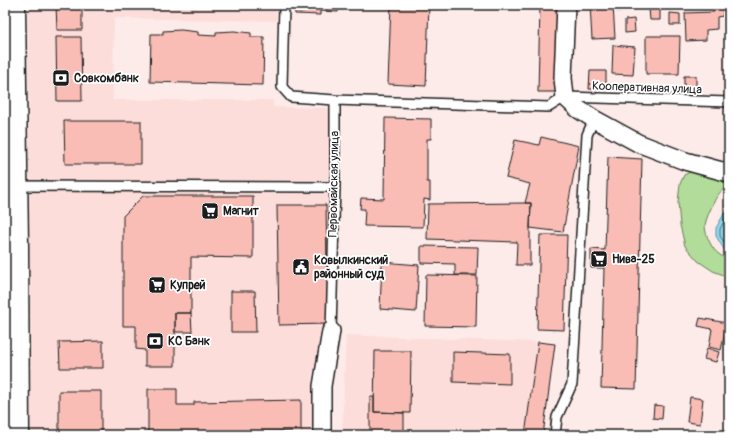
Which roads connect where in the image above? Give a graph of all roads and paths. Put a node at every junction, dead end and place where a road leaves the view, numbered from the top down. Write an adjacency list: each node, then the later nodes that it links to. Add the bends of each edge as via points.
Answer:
1 (14, 5): 9 (street)
2 (284, 5): 5 (lane, via 282,87 291,97)
3 (566, 5): 4 (street, via 563,78)
4 (565, 97): 5 (lane, via 549,107); 6 (lane, Кооперативная улица); 7 (street)
5 (335, 100): 10 (lane, Первомайская улица)
6 (729, 102)
7 (594, 119): 8 (street, via 638,143 685,161); 14 (lane, via 587,135 572,384 557,417)
8 (729, 173)
9 (11, 186): 10 (lane); 12 (street)
10 (335, 187): 11 (lane, Первомайская улица)
11 (331, 331): 13 (street, Первомайская улица, via 322,386)
12 (18, 435)
13 (322, 435)
14 (555, 435)

